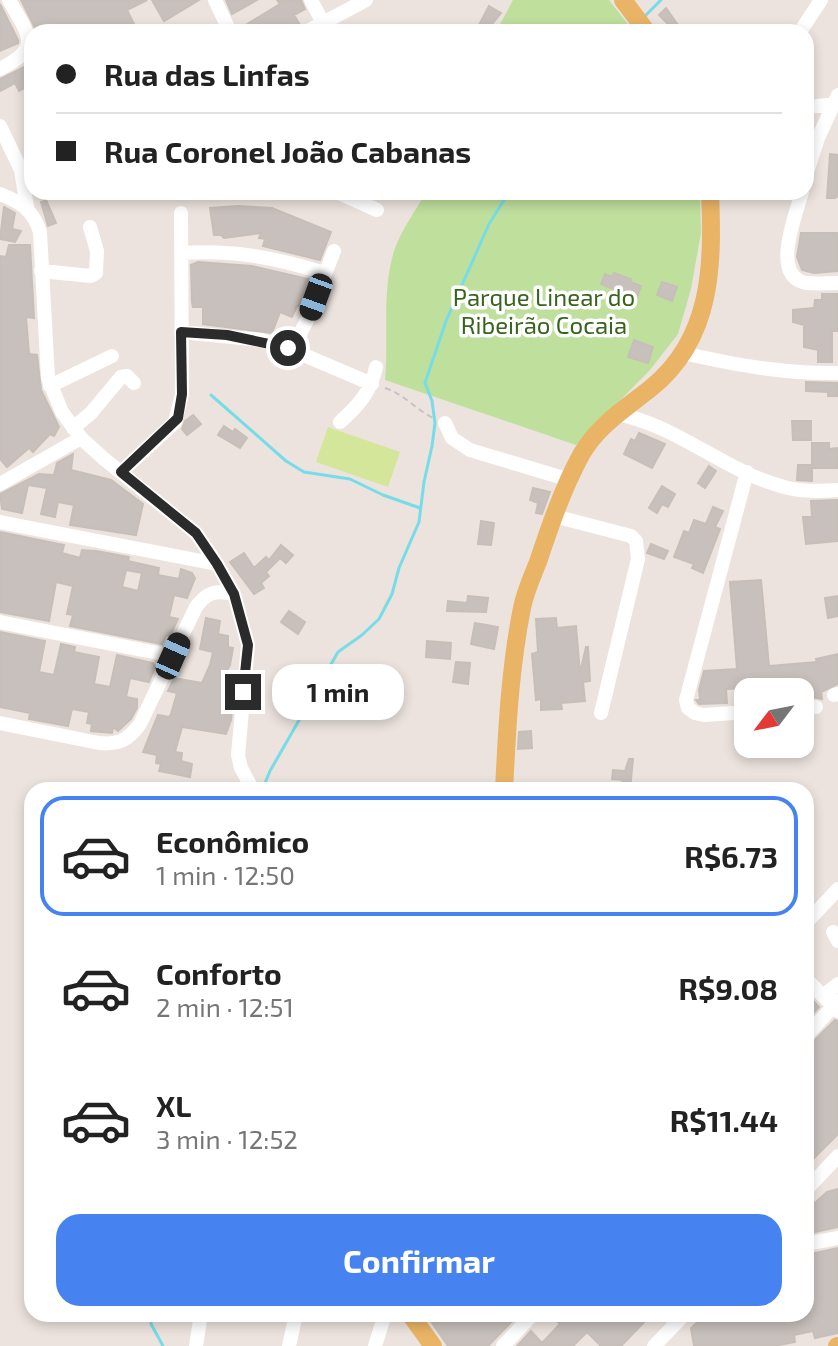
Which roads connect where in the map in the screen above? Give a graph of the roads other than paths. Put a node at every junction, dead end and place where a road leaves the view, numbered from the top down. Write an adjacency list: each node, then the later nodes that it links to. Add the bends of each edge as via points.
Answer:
1 (9, 0): 10 (street)
2 (215, 0): 6 (street)
3 (311, 0): 7 (street)
4 (366, 0): 8 (street)
5 (821, 0): 9 (street)
6 (226, 24)
7 (316, 24)
8 (324, 24)
9 (805, 24)
10 (24, 29)
11 (24, 54): 12 (street)
12 (0, 69)
13 (836, 101): 14 (street); 16 (street)
14 (814, 105)
15 (0, 126): 17 (street)
16 (814, 155)
17 (24, 188)
18 (0, 194): 23 (street)
19 (26, 200): 23 (street)
20 (355, 200): 24 (street)
21 (710, 200): 34 (main road, via 712,267 698,328)
22 (800, 200): 31 (street, via 786,255 789,272 807,283)
23 (27, 207): 29 (street, via 40,232)
24 (377, 210)
25 (181, 213): 28 (street)
26 (90, 227): 29 (street, via 96,273)
27 (334, 251): 30 (street)
28 (181, 253): 30 (street, via 240,252); 32 (street)
29 (41, 271): 40 (street)
30 (324, 273): 33 (street)
31 (838, 283)
32 (181, 332): 33 (street, via 261,340); 45 (street, via 178,418)
33 (292, 350): 39 (street)
34 (683, 353): 37 (street, via 765,371); 41 (main road)
35 (112, 356): 40 (street)
36 (376, 367): 39 (street)
37 (838, 373)
38 (134, 383): 44 (street, via 124,376)
39 (372, 384): 42 (street)
40 (50, 386): 44 (street)
41 (637, 409): 46 (street); 47 (main road, via 617,414 582,453)
42 (340, 422)
43 (445, 423): 47 (street, via 452,438 470,450)
44 (77, 433): 45 (street); 48 (street)
45 (121, 472): 52 (street, via 196,533)
46 (747, 472): 49 (street, via 787,488); 57 (street, via 689,687 688,708 695,713)
47 (570, 480): 50 (main road)
48 (1, 481)
49 (838, 490)
50 (554, 516): 56 (street, via 631,536 639,549); 60 (main road, via 522,605)
51 (0, 522): 52 (street)
52 (217, 564): 53 (street)
53 (234, 594): 55 (street, via 219,591 203,597); 59 (street, via 248,645 238,755)
54 (0, 622): 55 (street)
55 (173, 656): 58 (street, via 140,724 115,745)
56 (601, 713)
57 (734, 713)
58 (0, 723)
59 (249, 782)
60 (504, 782)
61 (838, 889): 62 (street)
62 (814, 914)
63 (838, 984): 65 (street)
64 (814, 987): 65 (street)
65 (823, 996): 66 (street)
66 (837, 1006): 67 (street)
67 (814, 1028)
68 (838, 1156): 69 (street)
69 (814, 1182)
70 (838, 1238): 71 (street)
71 (814, 1242)
72 (200, 1322): 78 (street)
73 (294, 1322): 79 (street)
74 (382, 1322): 80 (street)
75 (416, 1322): 81 (main road)
76 (526, 1322): 82 (street)
77 (677, 1322): 83 (street)
78 (196, 1346)
79 (289, 1346)
80 (375, 1346)
81 (433, 1346)
82 (503, 1346)
83 (654, 1346)

